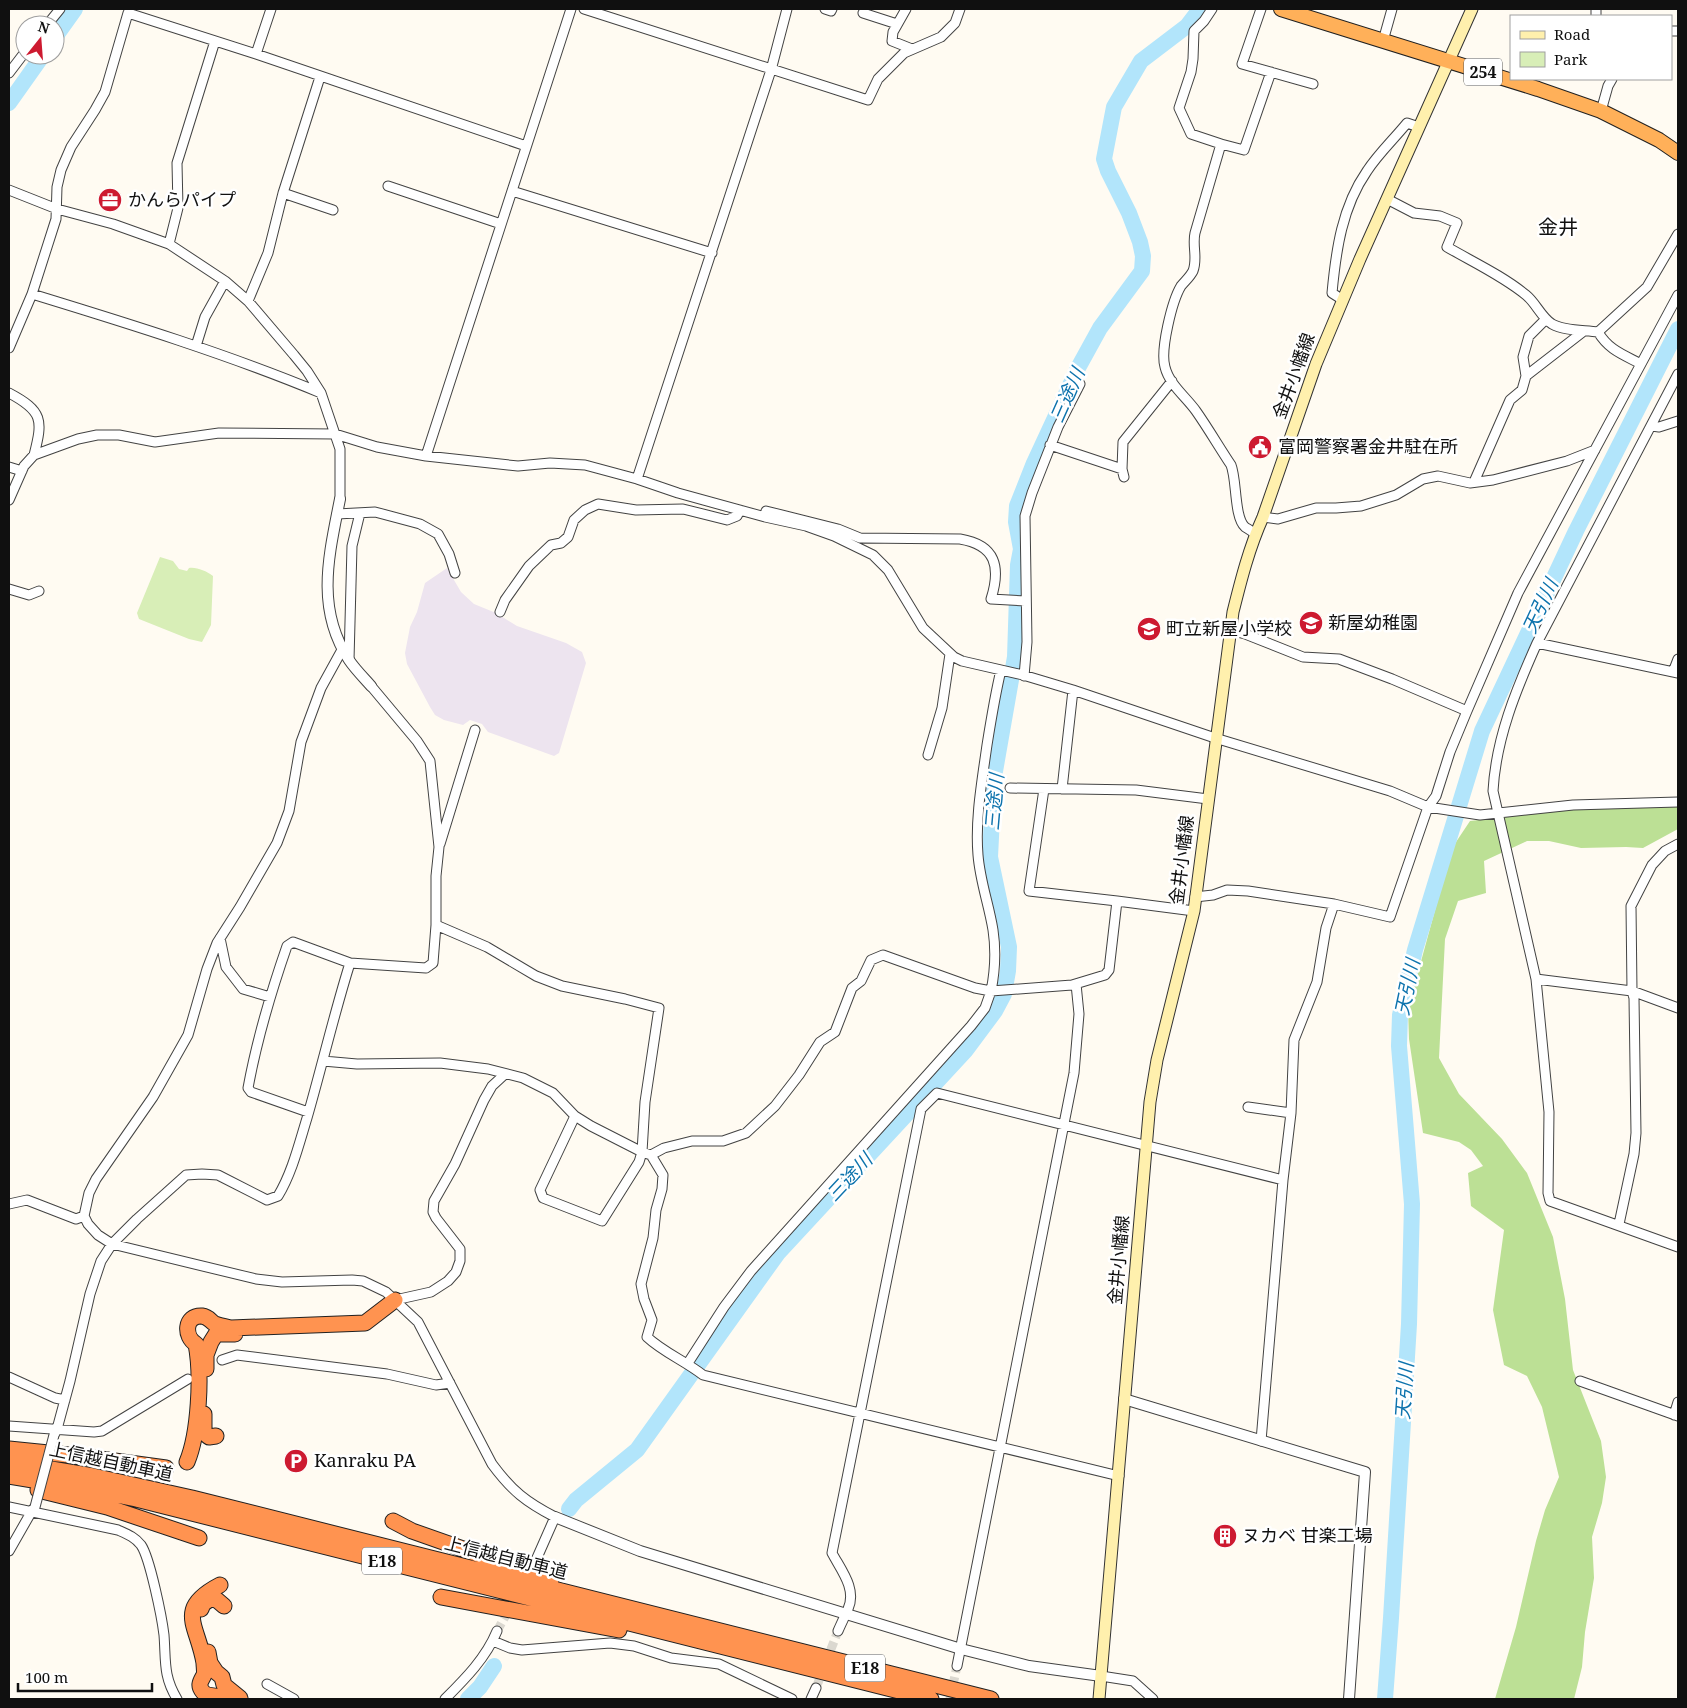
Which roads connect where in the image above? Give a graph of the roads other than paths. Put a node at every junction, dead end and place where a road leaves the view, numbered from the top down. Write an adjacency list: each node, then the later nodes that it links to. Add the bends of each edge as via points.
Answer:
1 (271, 9): 20 (street)
2 (571, 9): 30 (street)
3 (584, 9): 22 (street)
4 (787, 9): 22 (street)
5 (824, 9): 6 (street)
6 (832, 9)
7 (906, 9): 16 (street)
8 (960, 9): 19 (street, via 955,23 941,37)
9 (1212, 9): 29 (street, via 1194,31 1192,65 1179,108 1191,134)
10 (1261, 9): 23 (street, via 1242,64)
11 (1281, 9): 18 (highway, 254)
12 (1392, 9): 18 (street)
13 (1472, 9): 21 (main road, 金井小幡線)
14 (128, 11): 17 (street); 37 (street, via 105,92 71,147 61,170)
15 (863, 13): 16 (street)
16 (897, 24): 19 (street, via 892,40)
17 (215, 41): 20 (street); 41 (street, via 177,163 178,208)
18 (1383, 41): 21 (highway, 254)
19 (912, 49): 22 (street, via 878,79 868,100)
20 (256, 54): 24 (street)
21 (1449, 61): 27 (highway, 254); 28 (main road, 金井小幡線)
22 (771, 70): 42 (street)
23 (1271, 72): 26 (street); 29 (street, via 1244,150)
24 (320, 76): 30 (street); 35 (street)
25 (1611, 80): 27 (street)
26 (1313, 84)
27 (1601, 111): 31 (highway, 254)
28 (1418, 127): 36 (main road, 金井小幡線); 46 (street, via 1407,123 1367,170 1352,199 1336,255 1332,293)
29 (1221, 144): 56 (street, via 1193,241 1196,258 1193,271 1178,293 1165,338 1165,368)
30 (526, 146): 34 (street)
31 (1678, 153)
32 (388, 186): 39 (street)
33 (9, 190): 37 (street)
34 (512, 191): 39 (street); 42 (street)
35 (283, 193): 38 (street); 47 (street, via 268,253)
36 (1386, 198): 46 (main road, 金井小幡線); 48 (street, via 1414,213 1440,216 1457,223 1447,247 1515,287)
37 (57, 209): 41 (street); 44 (street)
38 (333, 210)
39 (501, 224): 66 (street)
40 (1678, 234): 50 (street, via 1647,287)
41 (169, 244): 43 (street)
42 (712, 253): 69 (street)
43 (225, 280): 47 (street); 51 (street, via 205,317)
44 (32, 294): 51 (street); 52 (street)
45 (1678, 295): 53 (street)
46 (1343, 300): 77 (main road, 金井小幡線, via 1316,364)
47 (248, 302): 59 (street, via 308,371)
48 (1546, 319): 49 (street, via 1569,329); 55 (street, via 1528,336 1523,357)
49 (1584, 330): 50 (street); 55 (street)
50 (1598, 332): 53 (street, via 1612,349)
51 (196, 346): 59 (street)
52 (9, 348)
53 (1641, 364): 64 (street)
54 (1678, 374): 61 (street)
55 (1526, 376): 70 (street, via 1522,390 1510,400)
56 (1172, 380): 63 (street, via 1123,442 1123,473); 78 (street, via 1196,410 1231,465 1243,526)
57 (1080, 384): 63 (street)
58 (9, 393): 65 (street, via 25,402 40,421)
59 (321, 393): 62 (street)
60 (1678, 421): 61 (street)
61 (1652, 426): 85 (street)
62 (335, 434): 65 (street, via 219,433 155,442 119,435 97,435); 66 (street, via 377,447); 72 (street, via 340,449)
63 (1050, 446): 82 (street, via 1025,516)
64 (1595, 450): 70 (street, via 1567,461); 95 (street, via 1518,594)
65 (34, 455): 68 (street)
66 (426, 456): 69 (street, via 518,466 550,463 585,465)
67 (9, 467): 68 (street)
68 (22, 471): 71 (street)
69 (637, 478): 73 (street)
70 (1474, 482): 77 (street, via 1438,476 1423,478 1396,495 1360,506 1316,508 1278,519)
71 (9, 499)
72 (340, 499): 76 (street)
73 (740, 510): 83 (street, via 737,516 727,520 684,508 636,510 598,504 574,520 568,537 551,545 529,566); 87 (street, via 806,526 874,555 888,570 922,628)
74 (766, 511): 82 (street, via 838,529 860,538 971,541 984,547 996,567 991,599)
75 (360, 513): 76 (street); 79 (street, via 375,512 420,524 438,534 449,554); 88 (street, via 352,546)
76 (337, 514): 86 (street, via 330,548 328,600 330,618)
77 (1263, 517): 78 (main road, 金井小幡線)
78 (1255, 534): 84 (main road, 金井小幡線, via 1241,576)
79 (454, 573)
80 (9, 589): 81 (street, via 29,596)
81 (40, 591)
82 (1025, 602): 92 (street, via 1027,642)
83 (500, 612)
84 (1230, 630): 95 (street, via 1303,657 1339,659); 97 (main road, 金井小幡線)
85 (1537, 643): 91 (street); 105 (street, via 1515,694 1500,744 1493,791)
86 (343, 648): 88 (street); 113 (street, via 321,688 301,742 289,811 277,844)
87 (950, 654): 90 (street, via 962,661); 98 (street, via 942,708)
88 (349, 660): 93 (street)
89 (1678, 660): 91 (street)
90 (1002, 670): 92 (street); 117 (street, via 984,765 978,824 979,872 993,931)
91 (1676, 672)
92 (1024, 676): 94 (street)
93 (371, 686): 107 (street, via 430,760)
94 (1073, 690): 97 (street); 101 (street)
95 (1467, 711): 104 (street, via 1436,796)
96 (475, 730): 107 (street)
97 (1215, 738): 102 (main road, 金井小幡線); 104 (street, via 1372,785)
98 (928, 755)
99 (1010, 788): 100 (street)
100 (1044, 789): 101 (street); 109 (street, via 1029,891)
101 (1062, 789): 102 (street, via 1136,790)
102 (1208, 799): 108 (main road, 金井小幡線)
103 (1678, 802): 105 (street, via 1573,805)
104 (1428, 807): 105 (street, via 1480,815); 110 (street, via 1390,917)
105 (1497, 813): 115 (street)
106 (1678, 844): 118 (street, via 1652,865 1631,906)
107 (439, 846): 112 (street)
108 (1195, 897): 110 (street, via 1227,890 1248,891); 111 (main road, 金井小幡線)
109 (1117, 901): 111 (street); 116 (street, via 1109,970 1105,975)
110 (1334, 904): 125 (street, via 1326,928 1317,982 1294,1040)
111 (1194, 911): 128 (main road, 金井小幡線, via 1157,1060)
112 (436, 925): 114 (street, via 432,964 426,968); 129 (street, via 562,986 659,1008 645,1102)
113 (220, 938): 119 (street, via 226,967 242,989); 132 (street, via 207,968 188,1035 153,1097 96,1179)
114 (350, 963): 119 (street, via 293,942 287,946); 121 (street)
115 (1536, 980): 118 (street); 133 (street, via 1549,1112 1550,1201)
116 (1076, 984): 117 (street); 127 (street, via 1079,1014)
117 (991, 991): 129 (street, via 883,955 871,960 861,981 852,988 835,1032 820,1042 775,1106 746,1133 723,1141 692,1141); 138 (street, via 985,1008 972,1026 751,1271)
118 (1632, 991): 120 (street); 133 (street, via 1636,1133)
119 (270, 997): 124 (street, via 248,1088 251,1092)
120 (1678, 1008)
121 (323, 1061): 122 (street, via 440,1063); 124 (street)
122 (505, 1074): 126 (street, via 523,1078 553,1093); 136 (street, via 492,1086 484,1100 434,1201 433,1212 460,1249 456,1272 431,1292)
123 (1248, 1107): 125 (street)
124 (308, 1112): 134 (street, via 285,1185 278,1196 267,1200 218,1175 186,1175)
125 (1291, 1113): 130 (street)
126 (575, 1116): 129 (street); 129 (street, via 540,1190 543,1198 602,1221)
127 (1065, 1125): 128 (street); 146 (street, via 937,1093 921,1109); 152 (street)
128 (1146, 1145): 130 (street); 143 (main road, 金井小幡線)
129 (647, 1154): 138 (street, via 663,1175 654,1238 640,1284 652,1320 647,1337)
130 (1283, 1180): 151 (street)
131 (9, 1204): 132 (street, via 27,1200 76,1219)
132 (84, 1216): 134 (street, via 98,1235)
133 (1619, 1224): 135 (street)
134 (112, 1244): 136 (street, via 256,1280 363,1281); 144 (street, via 101,1261 90,1294)
135 (1678, 1247)
136 (395, 1300): 142 (street, via 418,1322); 150 (highway, via 383,1320 364,1330 216,1334 206,1355 204,1425 204,1433 209,1437); 155 (highway, via 365,1323 345,1325 231,1328 214,1324 207,1317 194,1318 188,1325 187,1334 196,1344 199,1370 196,1427)
137 (222, 1360): 142 (street, via 237,1355 387,1374 436,1385)
138 (688, 1363): 146 (street, via 703,1375)
139 (9, 1377): 144 (street)
140 (188, 1379): 149 (street, via 102,1431)
141 (1580, 1381): 147 (street)
142 (450, 1383): 162 (street, via 504,1481 517,1494)
143 (1124, 1399): 151 (street); 158 (main road, 金井小幡線)
144 (65, 1400): 149 (street)
145 (1678, 1402): 147 (street)
146 (860, 1412): 152 (street); 170 (street, via 832,1553 848,1581 851,1596)
147 (1676, 1416)
148 (9, 1426): 149 (street)
149 (55, 1432): 161 (street, bridge)
150 (216, 1436)
151 (1262, 1441): 192 (street, via 1365,1472)
152 (1000, 1446): 158 (street); 175 (street)
153 (9, 1449): 156 (highway)
154 (9, 1462): 173 (highway, 上信越自動車道 / E18, via 184,1496)
155 (187, 1462)
156 (166, 1468)
157 (9, 1476): 176 (highway, 上信越自動車道 / E18, via 145,1502)
158 (1119, 1476): 178 (main road, 金井小幡線)
159 (9, 1483): 164 (highway, via 107,1508)
160 (9, 1508): 161 (street)
161 (33, 1510): 165 (street); 181 (street, via 118,1530 129,1534 140,1544 147,1556 164,1634 164,1669)
162 (555, 1517): 166 (street); 170 (street, via 640,1551)
163 (393, 1521): 173 (highway, via 412,1531 590,1593 686,1618)
164 (199, 1538)
165 (9, 1551)
166 (536, 1560)
167 (220, 1585): 182 (highway, via 199,1598 192,1617 204,1664 200,1689 206,1695)
168 (441, 1597): 176 (highway)
169 (224, 1606): 183 (highway, via 210,1599 203,1604 200,1619 210,1663 222,1677 224,1685)
170 (845, 1614): 172 (street); 175 (street)
171 (497, 1631): 174 (street)
172 (838, 1631)
173 (739, 1636): 189 (highway, 上信越自動車道 / E18)
174 (493, 1641): 185 (street, via 471,1674); 186 (street, via 522,1650 610,1642 634,1646 671,1658 719,1664)
175 (961, 1649): 177 (street); 178 (street, via 1028,1666)
176 (753, 1655): 188 (highway, 上信越自動車道 / E18)
177 (957, 1666)
178 (1101, 1676): 190 (main road, 金井小幡線); 191 (street, via 1133,1681)
179 (267, 1684): 184 (street)
180 (816, 1688): 187 (street)
181 (177, 1699)
182 (231, 1699)
183 (241, 1699)
184 (294, 1699)
185 (445, 1699)
186 (792, 1699)
187 (811, 1699)
188 (931, 1699)
189 (991, 1699)
190 (1099, 1699)
191 (1153, 1699)
192 (1349, 1699)

